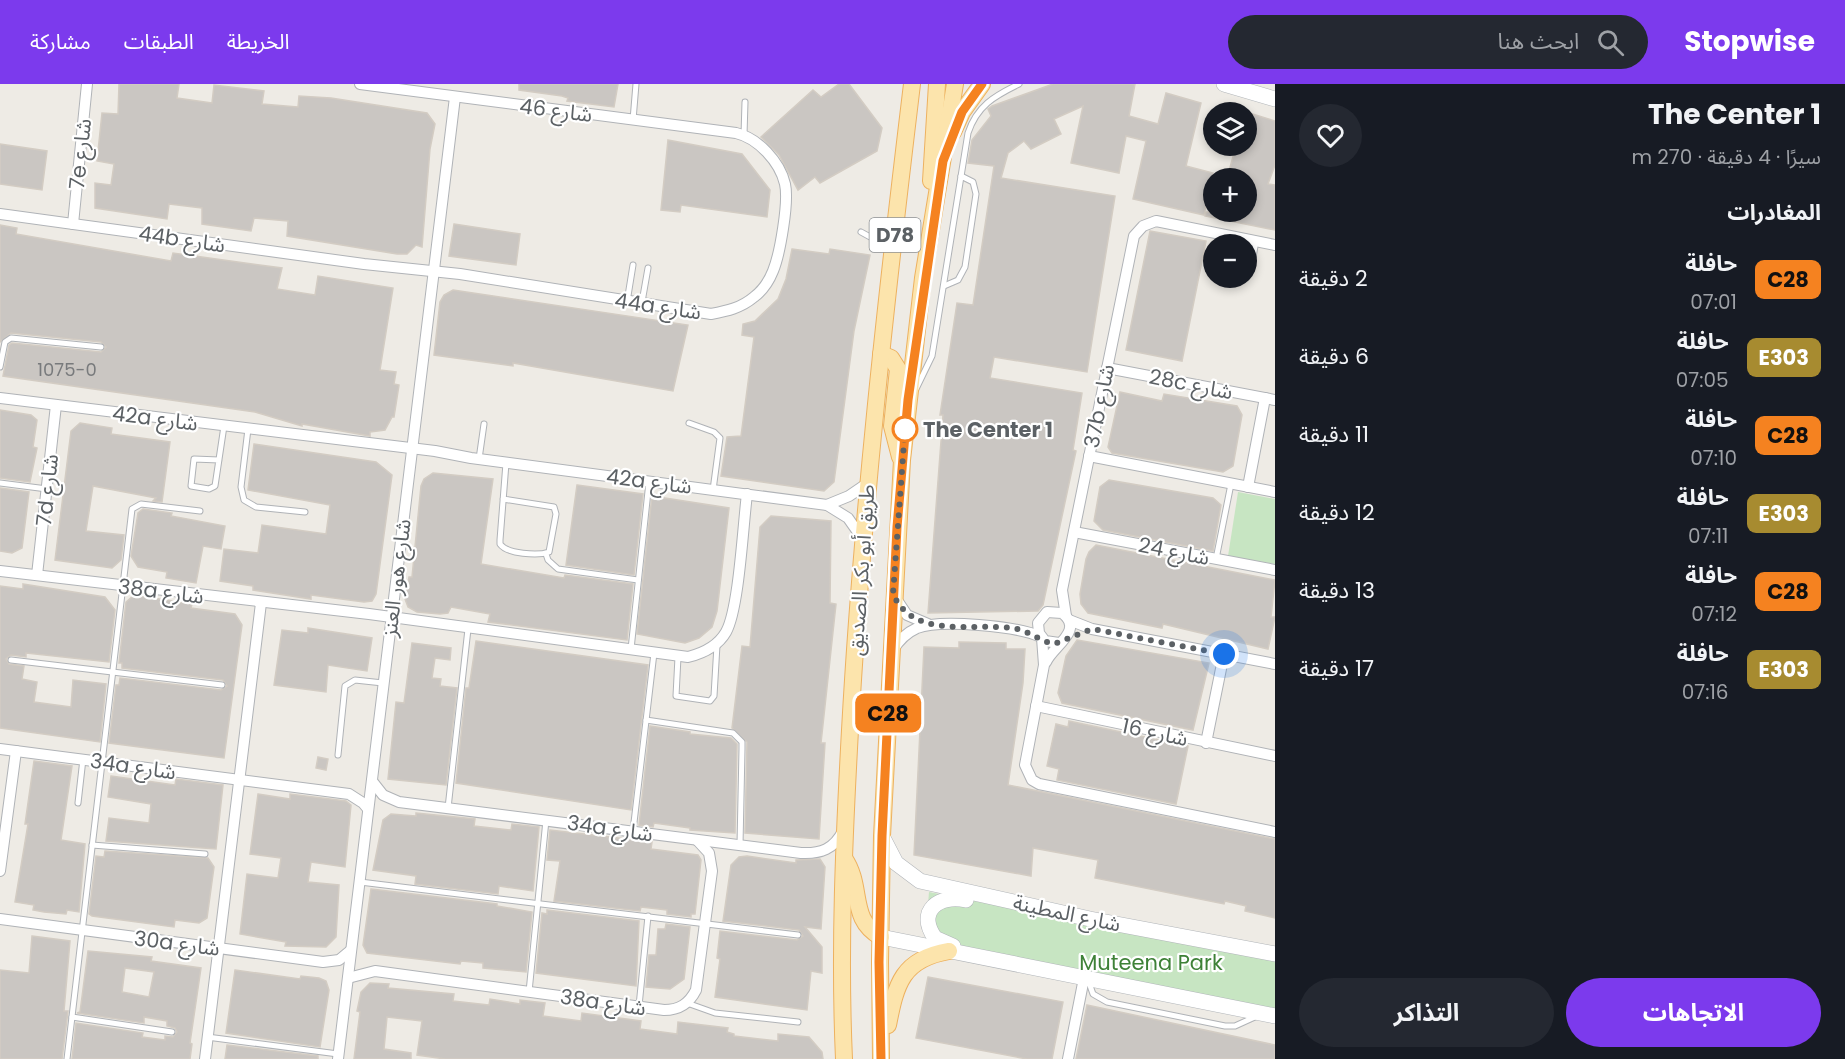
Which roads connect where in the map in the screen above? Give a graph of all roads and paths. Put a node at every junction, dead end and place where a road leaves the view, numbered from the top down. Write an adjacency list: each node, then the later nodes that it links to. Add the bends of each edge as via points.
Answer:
1 (87, 84): 21 (street, 7e شارع)
2 (360, 84): 11 (street, شارع 46)
3 (636, 84): 15 (lane)
4 (899, 84): 14 (main road)
5 (912, 84): 14 (main road, طريق أبو بكر الصديق / D78)
6 (937, 84): 20 (main road, via 931,146)
7 (955, 84): 17 (main road, طريق أبو بكر الصديق / D78)
8 (982, 84): 17 (main road, via 962,112)
9 (1019, 84): 18 (lane, via 989,99 972,120)
10 (1224, 84): 12 (street)
11 (454, 97): 15 (street, شارع 46); 29 (street, شارع هور العنز)
12 (1275, 99)
13 (745, 102): 16 (lane)
14 (908, 112): 24 (main road, طريق أبو بكر الصديق / D78)
15 (633, 120): 16 (street, شارع 46)
16 (748, 136): 32 (street, 44a شارع, via 777,168 785,184 777,256 765,285 754,297 726,312)
17 (943, 161): 20 (main road, طريق أبو بكر الصديق / D78)
18 (961, 176): 30 (lane); 30 (lane, via 973,182 976,194 965,267 958,280)
19 (0, 214): 21 (street, 44b شارع)
20 (933, 221): 39 (main road, طريق أبو بكر الصديق / D78)
21 (73, 224): 29 (street, 44b شارع)
22 (861, 232): 24 (lane)
23 (1222, 234): 36 (street, 37b شارع, via 1164,222 1143,226 1132,243)
24 (894, 241): 34 (main road, طريق أبو بكر الصديق / D78)
25 (1257, 241): 26 (street)
26 (1275, 245)
27 (633, 266): 31 (lane)
28 (648, 268): 32 (lane)
29 (433, 275): 31 (street, 44a شارع); 45 (street, شارع هور العنز)
30 (944, 286): 39 (lane, via 932,356)
31 (627, 302): 32 (street, 44a شارع)
32 (642, 304)
33 (101, 347): 35 (lane, via 11,338 5,342)
34 (881, 354): 49 (main road, via 891,358 898,369 892,426 894,444); 53 (main road, طريق أبو بكر الصديق / D78)
35 (0, 367)
36 (1107, 368): 38 (street, 28c شارع); 46 (street, 37b شارع)
37 (0, 398): 40 (street, 42a شارع)
38 (1270, 399): 55 (street)
39 (908, 400): 49 (main road, طريق أبو بكر الصديق / D78)
40 (56, 405): 43 (street, 42a شارع); 56 (street, 7d شارع)
41 (689, 423): 57 (lane, via 720,438)
42 (484, 424): 47 (lane)
43 (224, 426): 44 (street, 42a شارع); 48 (lane)
44 (248, 429): 45 (street, 42a شارع); 63 (lane, via 241,487 244,500 256,507)
45 (411, 452): 47 (street, 42a شارع); 78 (street, شارع هور العنز)
46 (1089, 456): 54 (street); 64 (street, 37b شارع)
47 (475, 459): 50 (street, 42a شارع)
48 (219, 460): 48 (lane, via 214,488 192,486 194,459)
49 (902, 460): 74 (main road, طريق أبو بكر الصديق / D78)
50 (506, 463): 51 (street, 42a شارع); 60 (lane)
51 (649, 481): 57 (street, 42a شارع); 71 (lane)
52 (0, 483): 56 (lane)
53 (868, 483): 61 (street); 65 (main road, طريق أبو بكر الصديق / D78)
54 (1232, 484): 55 (street); 67 (lane)
55 (1248, 487): 58 (street)
56 (47, 489): 70 (street, 7d شارع)
57 (713, 489): 59 (street, 42a شارع)
58 (1275, 492)
59 (747, 494): 61 (street, 42a شارع); 85 (street, via 730,623)
60 (503, 498): 66 (lane, via 502,547); 66 (lane, via 554,507 552,546)
61 (827, 505): 65 (street, 42a شارع, via 848,518)
62 (200, 511): 72 (lane, via 134,506)
63 (305, 512)
64 (1074, 532): 67 (street, شارع 24); 73 (street, 37b شارع)
65 (862, 538): 112 (main road, طريق أبو بكر الصديق / D78)
66 (546, 554): 71 (lane, via 558,569)
67 (1216, 559): 68 (street, شارع 24)
68 (1275, 570)
69 (0, 571): 70 (street, 38a شارع)
70 (37, 575): 72 (street, 38a شارع)
71 (638, 580): 86 (lane)
72 (122, 586): 75 (street, 38a شارع); 94 (lane)
73 (1062, 590): 76 (street, 37b شارع); 77 (street, 37b شارع)
74 (893, 594): 79 (street, via 907,615); 87 (main road, طريق أبو بكر الصديق / D78)
75 (261, 603): 78 (street, 38a شارع); 106 (street)
76 (1044, 616): 77 (street, via 1057,611); 80 (street); 83 (street, via 1038,628)
77 (1067, 618): 82 (street); 84 (street, via 1071,629)
78 (391, 620): 81 (street, 38a شارع); 95 (street, شارع هور العنز)
79 (931, 625): 80 (street); 87 (street, via 907,633)
80 (1011, 628): 83 (street)
81 (468, 629): 86 (street, 38a شارع); 109 (lane)
82 (1092, 629): 84 (street); 89 (street)
83 (1042, 638): 84 (street, via 1050,643); 93 (street)
84 (1063, 640): 93 (street)
85 (717, 643): 90 (street, 38a شارع, via 699,654); 90 (lane, via 714,696 710,701 676,696)
86 (631, 650): 88 (street, 38a شارع)
87 (891, 652): 116 (main road, طريق أبو بكر الصديق / D78)
88 (654, 653): 90 (street, 38a شارع); 98 (lane)
89 (1224, 654): 92 (street); 99 (street)
90 (678, 657)
91 (11, 660): 94 (lane)
92 (1275, 664)
93 (1044, 665): 97 (street)
94 (112, 672): 96 (lane); 105 (lane)
95 (384, 683): 102 (lane, via 355,680 345,686); 107 (street, شارع هور العنز)
96 (222, 685)
97 (1036, 706): 99 (street, شارع 16); 114 (street, via 1025,765 1032,780)
98 (646, 720): 113 (lane); 119 (lane, via 739,737)
99 (1206, 743): 103 (street, شارع 16)
100 (0, 749): 101 (street, 34a شارع)
101 (16, 751): 104 (street, 34a شارع); 115 (street)
102 (338, 755)
103 (1275, 756)
104 (83, 759): 105 (street, 34a شارع); 108 (lane)
105 (101, 762): 106 (street, 34a شارع); 118 (lane)
106 (239, 780): 110 (street, 34a شارع, via 349,794); 132 (street)
107 (372, 782): 109 (street, 34a شارع, via 390,799); 110 (street, شارع هور العنز)
108 (78, 803)
109 (448, 808): 111 (street, 34a شارع)
110 (368, 809): 123 (street, شارع هور العنز)
111 (546, 820): 113 (street, 34a شارع); 124 (lane)
112 (845, 828): 119 (street, 34a شارع, via 828,849 815,854); 121 (main road, طريق أبو بكر الصديق / D78)
113 (633, 831): 117 (street, 34a شارع)
114 (1275, 832)
115 (3, 833): 122 (street)
116 (882, 836): 127 (street, شارع المطينة, via 896,863 920,881); 131 (main road, طريق أبو بكر الصديق / D78)
117 (697, 840): 119 (street, 34a شارع); 128 (street, via 712,862)
118 (92, 844): 120 (lane); 129 (lane)
119 (740, 845)
120 (205, 854)
121 (843, 858): 131 (main road, via 855,878 863,923); 151 (main road, طريق أبو بكر الصديق / D78)
122 (0, 871)
123 (359, 882): 124 (lane); 133 (street, شارع هور العنز)
124 (538, 903): 125 (lane); 139 (lane)
125 (648, 916): 128 (lane); 141 (lane)
126 (0, 919): 129 (street, 30a شارع)
127 (1090, 919): 135 (street, شارع المطينة); 136 (street, via 1034,915 951,897 932,908 928,923 935,938)
128 (705, 924): 130 (lane); 140 (street, via 698,982)
129 (82, 930): 132 (street, 30a شارع); 143 (lane)
130 (798, 935)
131 (880, 937): 134 (street); 148 (main road, طريق أبو بكر الصديق / D78)
132 (219, 948): 133 (street, 30a شارع, via 323,962 339,960); 146 (street)
133 (351, 951): 137 (street, شارع هور العنز)
134 (949, 951): 136 (street); 148 (main road, via 920,959 899,981)
135 (1275, 954)
136 (1004, 962): 138 (street)
137 (348, 978): 139 (street, 38a شارع, via 375,971); 147 (street, شارع هور العنز)
138 (1086, 978): 142 (street); 152 (street)
139 (529, 992): 141 (street, 38a شارع)
140 (687, 1003): 141 (street, 38a شارع, via 672,1010); 144 (lane, via 715,1013)
141 (639, 1006)
142 (1269, 1014)
143 (72, 1017): 145 (lane); 149 (lane)
144 (798, 1022)
145 (172, 1032)
146 (207, 1037): 147 (lane); 150 (street)
147 (338, 1057)
148 (881, 1057)
149 (67, 1059)
150 (205, 1059)
151 (844, 1059)
152 (1068, 1059)

